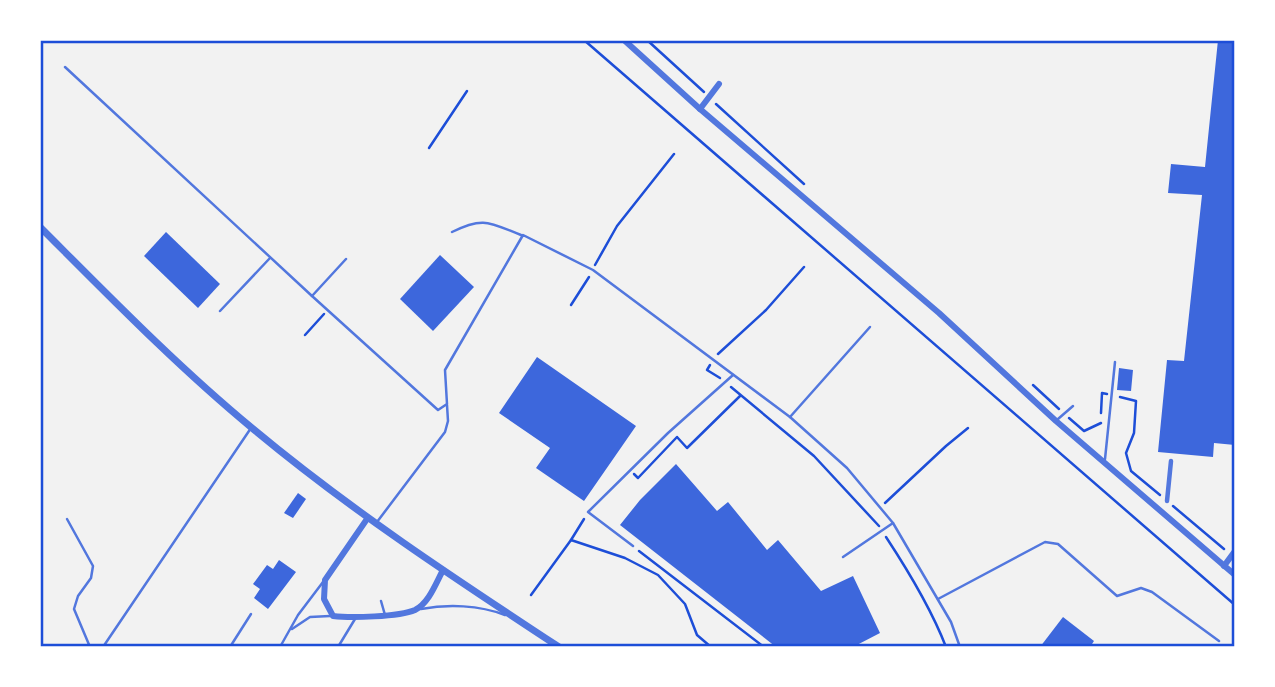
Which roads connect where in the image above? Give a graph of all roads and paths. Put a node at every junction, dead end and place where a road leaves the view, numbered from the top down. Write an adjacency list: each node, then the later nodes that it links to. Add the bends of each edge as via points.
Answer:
1 (584, 40): 57 (path)
2 (624, 40): 8 (street)
3 (647, 40): 7 (path)
4 (65, 67): 15 (lane)
5 (719, 84): 7 (street)
6 (467, 91): 9 (path)
7 (709, 97): 8 (street); 11 (path)
8 (700, 110): 33 (street, via 939,313)
9 (429, 148)
10 (674, 154): 17 (path, via 617,226)
11 (810, 189)
12 (40, 227): 34 (street)
13 (452, 232): 14 (lane, via 470,223 487,222)
14 (523, 235): 17 (lane); 29 (lane, via 445,370)
15 (271, 258): 18 (lane); 21 (lane)
16 (346, 259): 18 (lane)
17 (593, 270): 19 (path); 25 (lane)
18 (312, 296): 20 (lane)
19 (571, 305)
20 (327, 310): 23 (path); 29 (lane, via 438,410)
21 (220, 311)
22 (870, 327): 32 (lane)
23 (305, 335)
24 (1115, 362): 27 (lane)
25 (734, 375): 32 (lane); 38 (lane)
26 (1025, 378): 31 (path)
27 (1111, 395): 31 (path, via 1102,393 1101,424 1084,431); 37 (lane); 39 (path, via 1136,401 1134,433 1126,453 1131,471)
28 (740, 396): 38 (path, via 687,448 677,437 638,478)
29 (447, 404): 45 (lane, via 445,432)
30 (1073, 405): 31 (lane)
31 (1064, 413): 33 (lane)
32 (790, 417): 40 (lane, via 847,468)
33 (1056, 421): 37 (street)
34 (251, 428): 43 (street); 67 (lane)
35 (968, 428): 40 (path)
36 (1171, 461): 39 (street)
37 (1105, 463): 50 (street)
38 (629, 470): 41 (lane)
39 (1167, 502): 48 (path)
40 (881, 507): 44 (lane)
41 (589, 512): 46 (path); 47 (lane)
42 (68, 519): 66 (lane, via 93,566 74,608)
43 (367, 519): 45 (street); 53 (street)
44 (893, 523): 49 (lane); 55 (lane)
45 (376, 525): 51 (street)
46 (571, 540): 54 (path); 72 (path, via 625,558 658,576 685,604 697,635)
47 (633, 547): 73 (path)
48 (1233, 553): 50 (street)
49 (843, 557)
50 (1224, 566): 52 (street)
51 (443, 570): 58 (street, via 428,598); 63 (street)
52 (1235, 575)
53 (325, 580): 61 (street, via 324,599); 64 (lane)
54 (531, 595)
55 (938, 599): 65 (lane, via 1045,542 1058,544 1116,596 1141,588); 74 (lane)
56 (382, 601): 60 (lane)
57 (1235, 605)
58 (415, 610): 60 (street); 63 (lane, via 438,606 493,610)
59 (251, 614): 68 (lane)
60 (385, 615): 62 (street)
61 (332, 617): 62 (street); 64 (lane, via 310,617)
62 (355, 619): 70 (lane)
63 (517, 620): 71 (street)
64 (292, 629): 69 (lane)
65 (1219, 641)
66 (90, 647)
67 (103, 647)
68 (230, 647)
69 (280, 647)
70 (338, 647)
71 (559, 647)
72 (711, 647)
73 (764, 647)
74 (960, 647)

